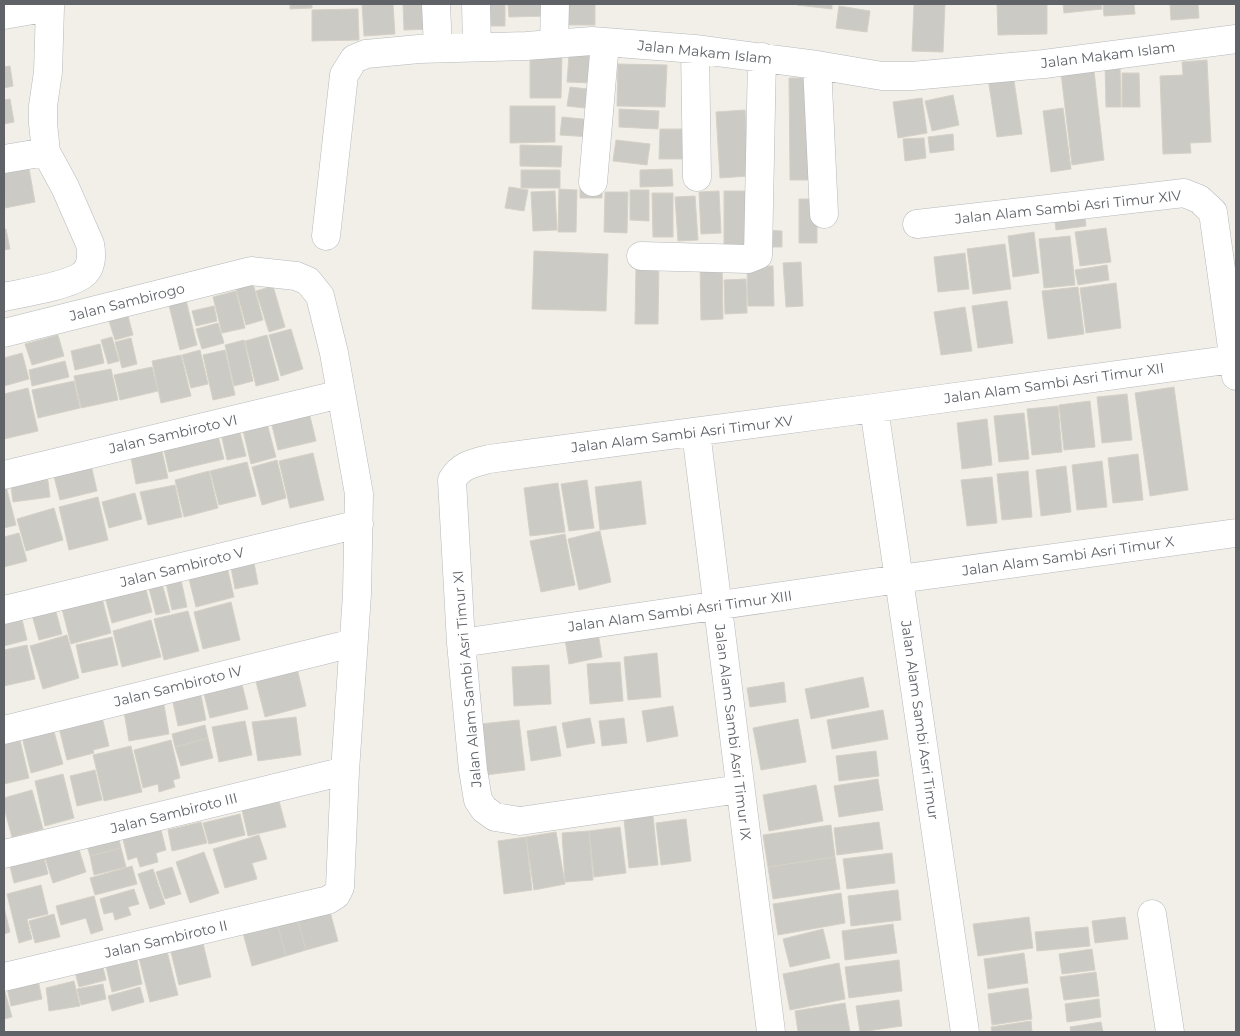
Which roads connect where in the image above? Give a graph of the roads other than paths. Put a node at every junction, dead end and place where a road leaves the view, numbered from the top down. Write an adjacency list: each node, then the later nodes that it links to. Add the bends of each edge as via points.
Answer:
1 (436, 4): 10 (street)
2 (476, 4): 9 (street)
3 (555, 4): 8 (street)
4 (50, 6): 5 (street); 14 (street, via 48,72 43,106)
5 (4, 15)
6 (1236, 38): 13 (street, Jalan Makam Islam, via 1044,64 912,76 882,76)
7 (605, 42): 8 (street, Jalan Makam Islam); 11 (street, Jalan Makam Islam); 17 (street)
8 (554, 44): 9 (street, Jalan Makam Islam)
9 (476, 47): 10 (street, Jalan Makam Islam)
10 (438, 48): 20 (street, Jalan Makam Islam, via 366,54 354,59 344,75)
11 (695, 49): 12 (street, Jalan Makam Islam); 16 (street)
12 (762, 58): 13 (street, Jalan Makam Islam); 21 (street, via 758,255 748,260)
13 (818, 65): 18 (street)
14 (46, 152): 15 (street); 22 (street, via 90,244 90,264 82,276)
15 (4, 159)
16 (697, 177)
17 (593, 182)
18 (824, 214)
19 (917, 224): 24 (street, Jalan Alam Sambi Asri Timur XIV, via 1184,193 1199,199 1213,212)
20 (326, 236)
21 (641, 256)
22 (4, 297)
23 (4, 333): 25 (street, Jalan Sambirogo, via 251,271 296,276 308,281 320,296)
24 (1235, 367): 26 (street, Jalan Alam Sambi Asri Timur XII)
25 (341, 394): 29 (street, Jalan Sambiroto VI); 30 (street, via 359,494)
26 (874, 408): 27 (street, Jalan Alam Sambi Asri Timur XV); 32 (street, Jalan Alam Sambi Asri Timur)
27 (696, 432): 28 (street, Jalan Alam Sambi Asri Timur XV); 33 (street, Jalan Alam Sambi Asri Timur IX)
28 (489, 459): 36 (street, Jalan Alam Sambi Asri Timur XI, via 457,471 452,480)
29 (4, 475)
30 (359, 524): 34 (street, Jalan Sambiroto V); 35 (street)
31 (1236, 533): 32 (street, Jalan Alam Sambi Asri Timur X)
32 (899, 579): 33 (street, Jalan Alam Sambi Asri Timur XIII); 44 (street, Jalan Alam Sambi Asri Timur)
33 (717, 606): 36 (street, Jalan Alam Sambi Asri Timur XIII); 39 (street, Jalan Alam Sambi Asri Timur IX)
34 (4, 610)
35 (353, 643): 37 (street, Jalan Sambiroto IV); 38 (street)
36 (461, 643): 39 (street, Jalan Alam Sambi Asri Timur XI, via 478,800 495,817 520,821)
37 (4, 730)
38 (344, 771): 40 (street, Jalan Sambiroto III); 42 (street, Jalan Sambiroto II, via 340,887 328,900)
39 (740, 789): 43 (street, Jalan Alam Sambi Asri Timur IX)
40 (4, 854)
41 (1152, 914): 45 (street)
42 (4, 977)
43 (771, 1032)
44 (966, 1032)
45 (1170, 1032)

